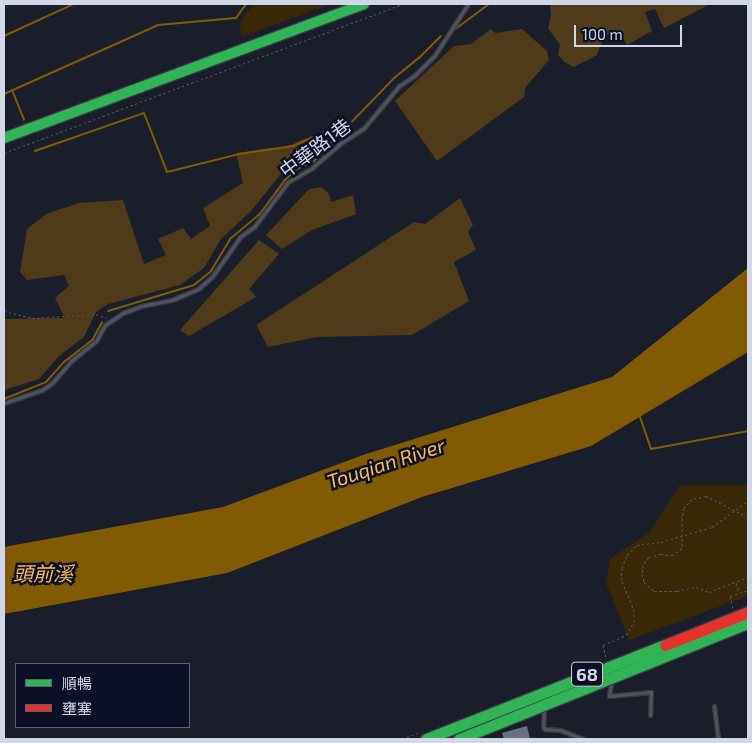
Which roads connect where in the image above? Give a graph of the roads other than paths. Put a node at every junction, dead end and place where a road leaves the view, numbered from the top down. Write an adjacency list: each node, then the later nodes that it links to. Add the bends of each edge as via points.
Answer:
1 (364, 4): 3 (main road)
2 (468, 4): 4 (lane, 中華路1巷, via 435,55 399,86 364,128 288,182 260,221 240,237 212,277 198,289 172,300 123,313 105,326 96,341 71,361 52,384)
3 (4, 138)
4 (4, 403)
5 (748, 612): 12 (main road, 68, bridge)
6 (748, 623): 13 (main road, 68, bridge)
7 (748, 629): 8 (main road)
8 (611, 683): 10 (main road); 11 (lane, via 609,696 651,692)
9 (714, 706): 16 (lane)
10 (544, 710): 14 (main road); 15 (lane, via 545,729 560,730)
11 (650, 715)
12 (426, 739)
13 (459, 739)
14 (472, 739)
15 (584, 739)
16 (718, 739)

